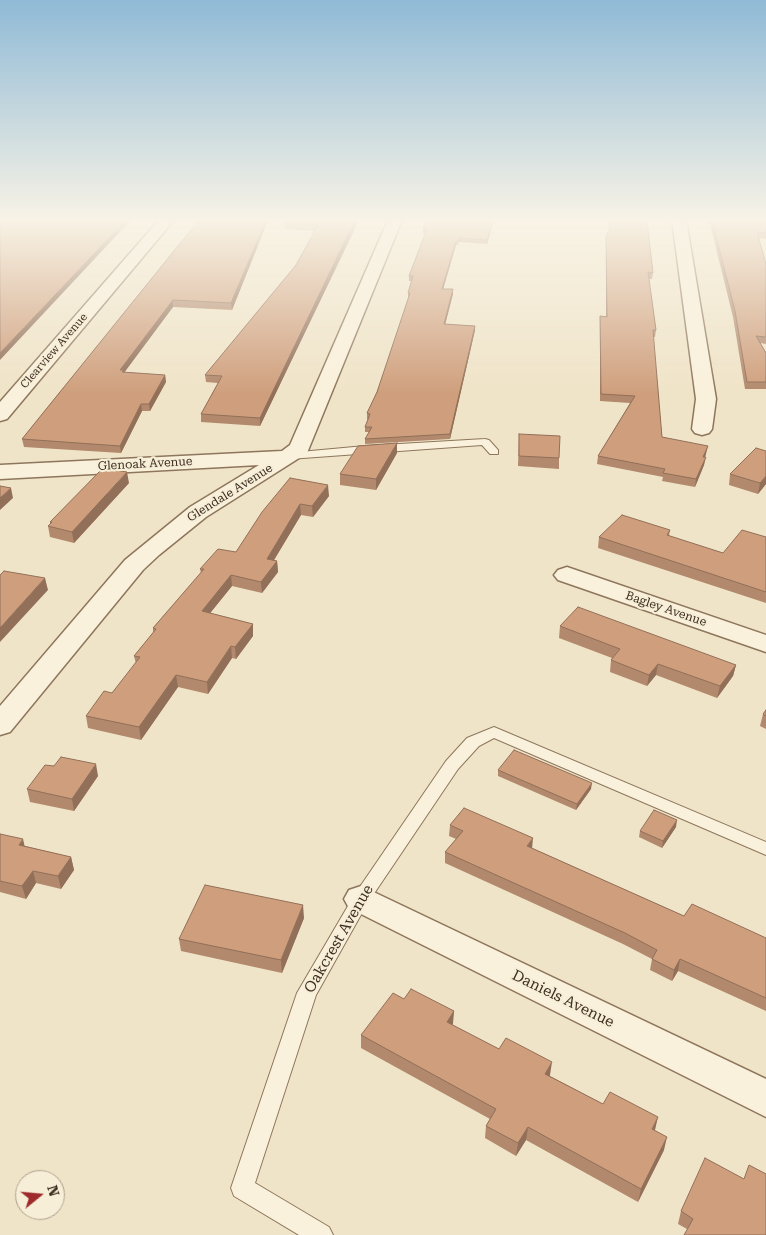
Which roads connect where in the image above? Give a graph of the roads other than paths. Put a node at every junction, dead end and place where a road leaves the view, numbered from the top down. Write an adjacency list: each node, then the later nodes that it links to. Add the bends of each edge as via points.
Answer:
1 (118, 278): 4 (street, Clearview Avenue)
2 (371, 278): 7 (street, Glendale Avenue, via 300,448)
3 (688, 278): 5 (street, via 706,399)
4 (0, 415)
5 (702, 429)
6 (494, 452): 7 (lane, via 485,442)
7 (289, 456): 8 (street, Glenoak Avenue); 11 (street, Glendale Avenue, via 198,512 150,550)
8 (0, 472)
9 (567, 574): 10 (street, Bagley Avenue)
10 (766, 644)
11 (0, 725)
12 (766, 849): 13 (lane, Oakcrest Avenue, via 494,732 473,742 452,765)
13 (361, 899): 14 (street, Daniels Avenue); 15 (lane, Oakcrest Avenue, via 307,993 242,1188)
14 (766, 1099)
15 (320, 1235)

